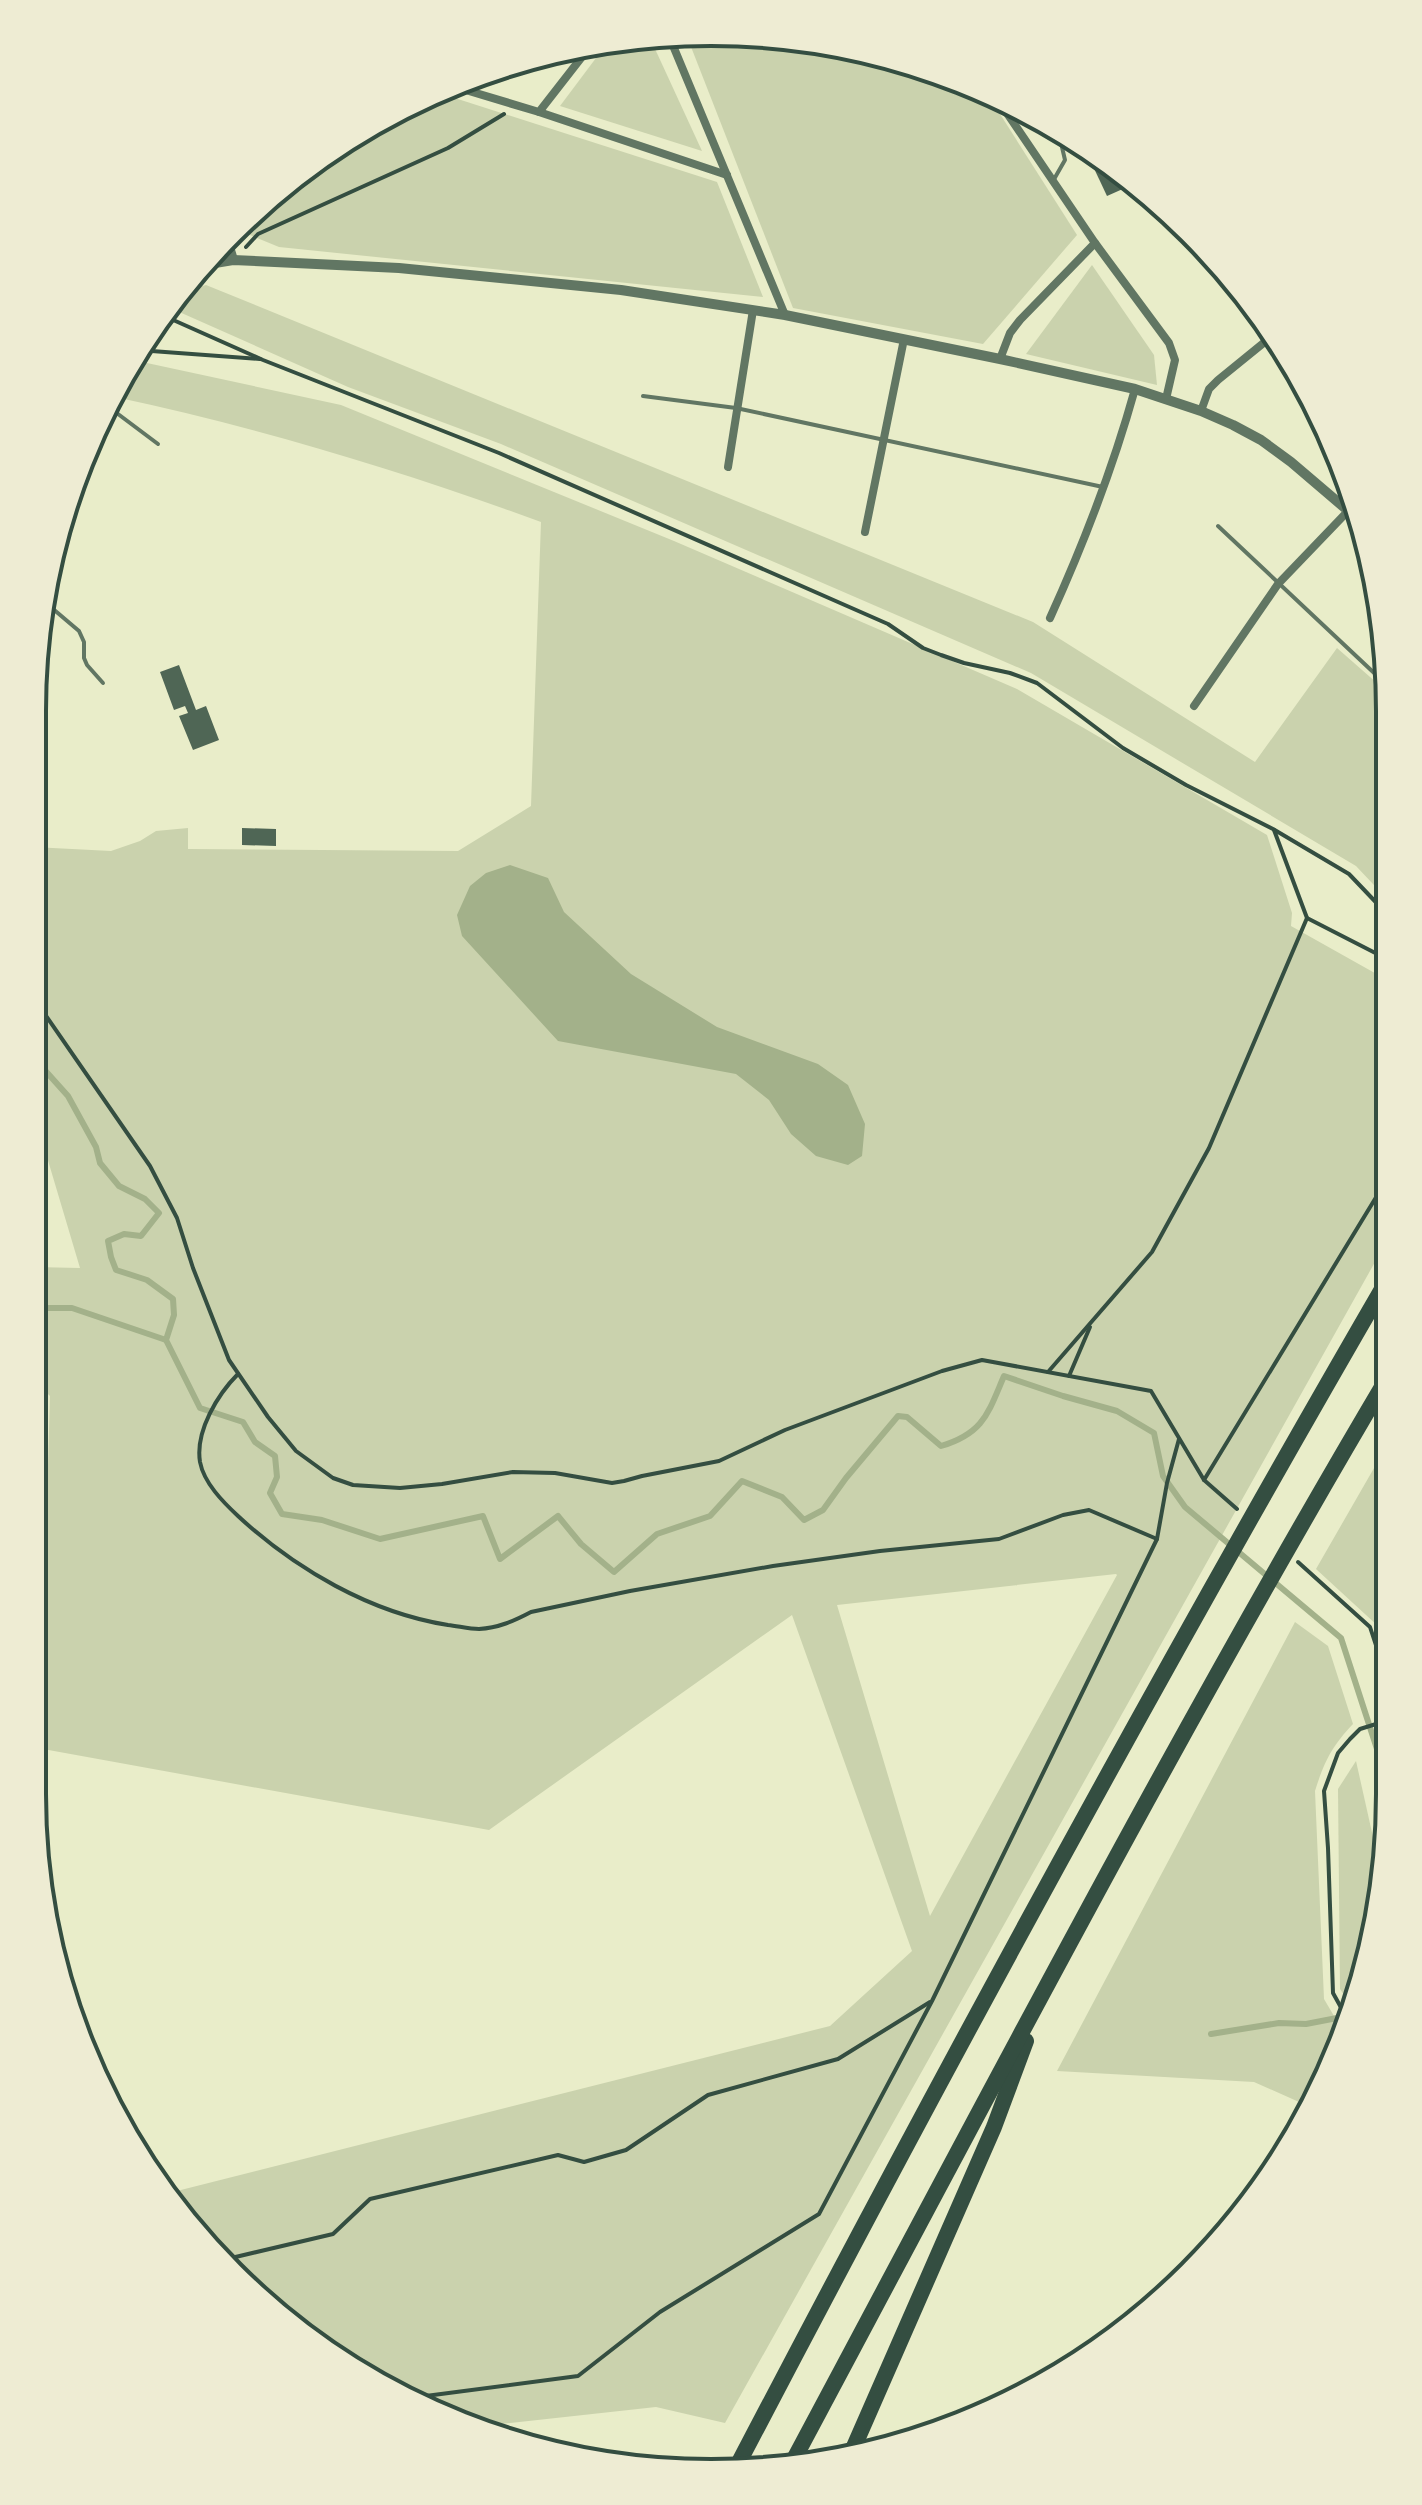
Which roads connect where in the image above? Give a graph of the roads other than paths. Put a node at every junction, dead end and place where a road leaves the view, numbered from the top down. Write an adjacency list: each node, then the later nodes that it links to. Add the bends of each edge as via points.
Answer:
1 (674, 47): 7 (street)
2 (580, 59): 4 (street)
3 (471, 91): 4 (street)
4 (539, 112): 7 (street)
5 (1010, 118): 8 (street)
6 (1062, 146): 8 (lane, via 1065,160)
7 (727, 175): 14 (street)
8 (1053, 181): 9 (street)
9 (1095, 243): 17 (street, via 1020,320); 20 (street, via 1169,343 1175,360)
10 (231, 252): 11 (street)
11 (233, 260): 12 (street); 13 (street, via 399,268)
12 (221, 262)
13 (753, 310): 14 (street); 21 (street)
14 (785, 315): 15 (street)
15 (904, 339): 17 (street); 24 (street)
16 (1264, 342): 22 (street, via 1209,389)
17 (1000, 359): 18 (street)
18 (1135, 389): 20 (street); 27 (street)
19 (643, 396): 21 (lane)
20 (1166, 399): 22 (street)
21 (736, 408): 24 (lane); 26 (street)
22 (1201, 411): 28 (street, via 1261,440)
23 (117, 413): 25 (lane)
24 (884, 439): 27 (lane); 31 (street)
25 (158, 444)
26 (728, 467)
27 (1105, 487): 34 (street)
28 (1343, 505)
29 (1346, 513): 32 (street)
30 (1218, 526): 32 (lane)
31 (865, 532)
32 (1278, 584): 35 (lane); 37 (street)
33 (55, 608): 36 (lane, via 79,631 87,665)
34 (1050, 618)
35 (1375, 674)
36 (103, 683)
37 (1194, 706)
38 (1376, 1299): 43 (highway, via 1000,1968)
39 (1376, 1397): 40 (highway)
40 (1049, 1979): 41 (highway, via 994,2127); 42 (highway)
41 (856, 2442)
42 (797, 2453)
43 (741, 2458)

